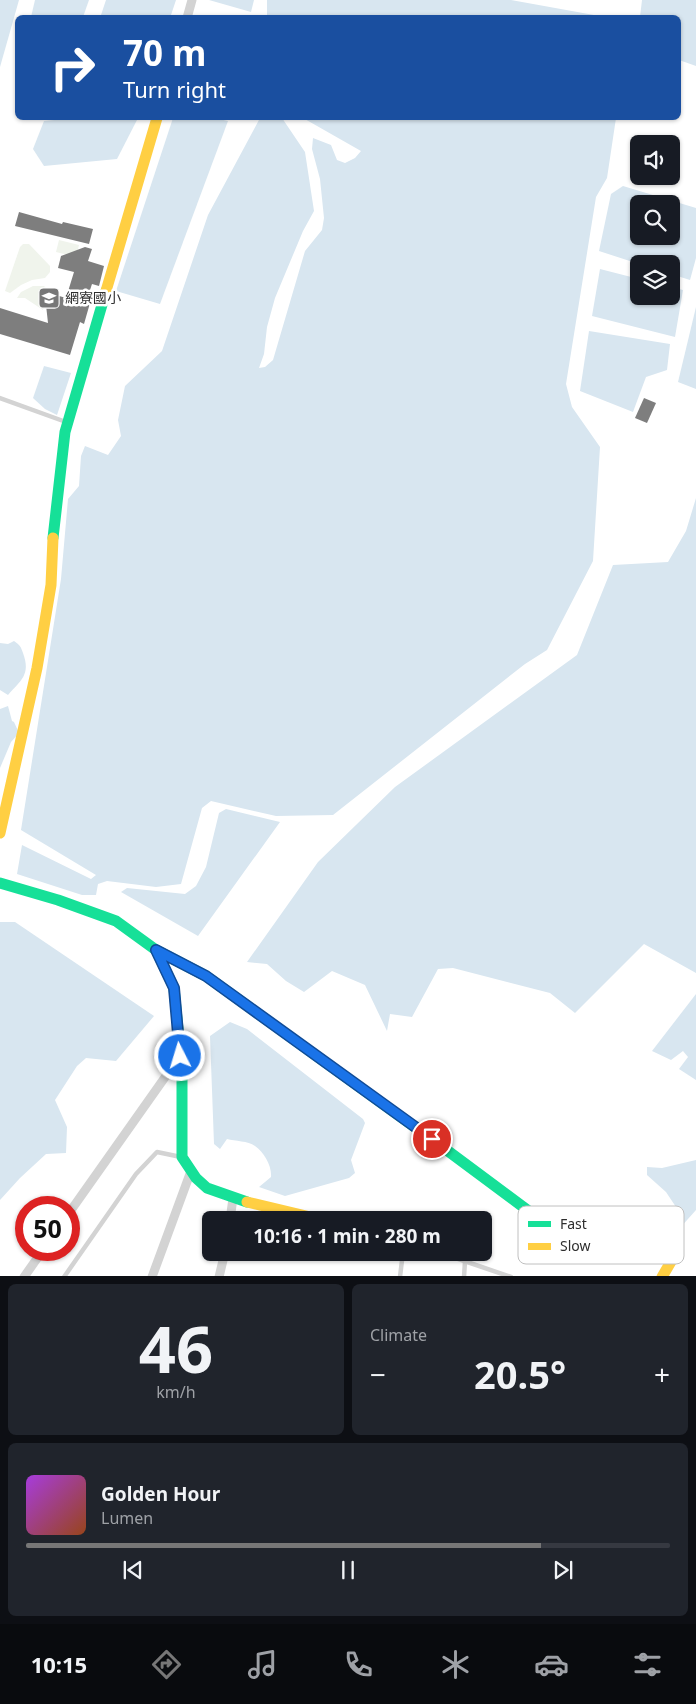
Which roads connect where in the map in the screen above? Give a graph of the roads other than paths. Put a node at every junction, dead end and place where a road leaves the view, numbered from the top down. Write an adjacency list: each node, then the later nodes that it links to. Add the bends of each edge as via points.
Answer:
1 (192, 0): 2 (street)
2 (188, 15)
3 (156, 120): 5 (street)
4 (0, 398): 5 (lane)
5 (68, 423): 6 (street, via 54,523 51,585 38,668)
6 (0, 834)
7 (0, 883): 8 (street, via 116,921)
8 (156, 950): 9 (street, via 174,988); 14 (street, via 206,976)
9 (180, 1056): 10 (street); 12 (street)
10 (182, 1157): 11 (street); 23 (lane, via 157,1152 152,1157 136,1174)
11 (191, 1171): 13 (street, via 207,1188); 24 (street)
12 (80, 1198)
13 (233, 1198): 15 (street); 16 (street)
14 (522, 1206)
15 (231, 1211)
16 (287, 1211)
17 (35, 1261): 22 (street)
18 (223, 1261): 25 (street)
19 (402, 1261): 26 (lane)
20 (465, 1261): 27 (lane); 28 (lane)
21 (669, 1264): 29 (street)
22 (24, 1276)
23 (64, 1276)
24 (152, 1276)
25 (219, 1276)
26 (400, 1276)
27 (464, 1276)
28 (511, 1276)
29 (662, 1276)

